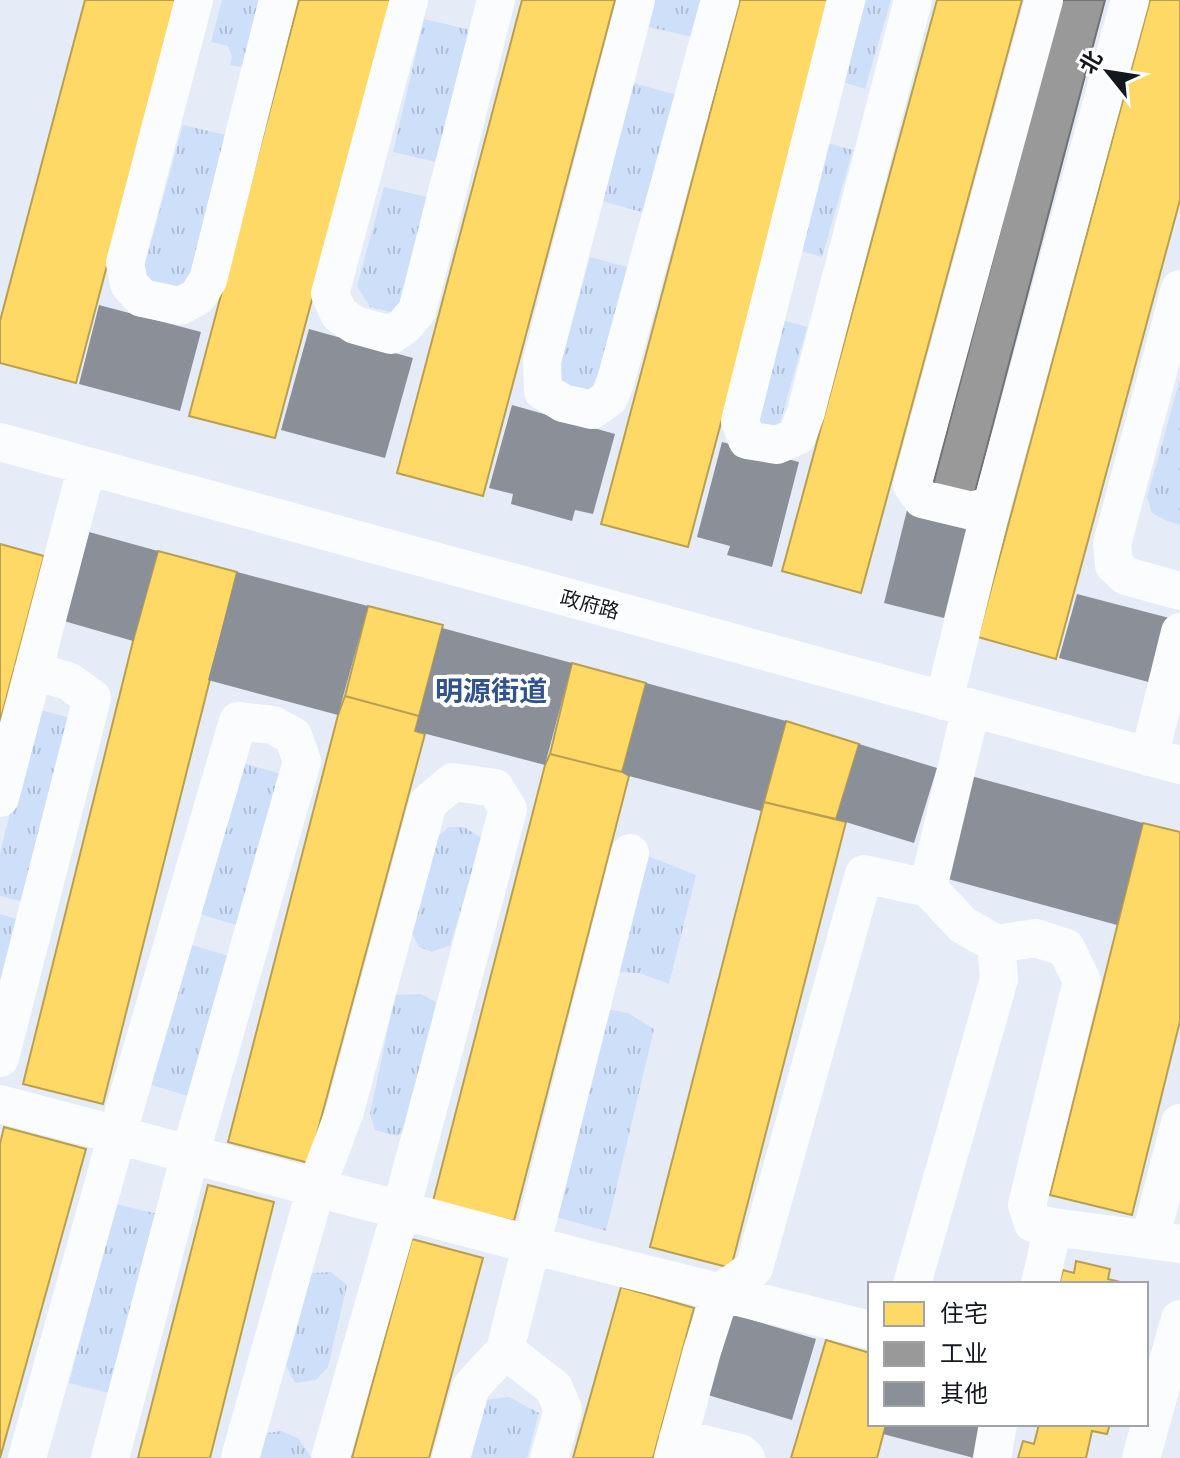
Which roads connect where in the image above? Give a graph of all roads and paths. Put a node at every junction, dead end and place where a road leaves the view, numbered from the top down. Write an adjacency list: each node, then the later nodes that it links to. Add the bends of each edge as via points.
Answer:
1 (194, 0): 2 (street, via 125,263 129,284 142,298 180,306 197,297 208,280)
2 (278, 0)
3 (409, 0): 4 (street, via 330,294 347,320 391,335 417,311)
4 (496, 0)
5 (636, 0): 6 (street, via 542,361 543,391 592,410 609,398 616,380)
6 (720, 0)
7 (846, 0): 8 (street, via 740,421 747,440 777,445 797,436)
8 (913, 0)
9 (1044, 0): 14 (street, via 912,485 922,499 972,511)
10 (1130, 0): 14 (street)
11 (1180, 289): 15 (street, via 1112,544 1114,565 1126,576)
12 (0, 442): 13 (street, 政府路)
13 (87, 466): 17 (street); 18 (street, 政府路)
14 (992, 505): 18 (street)
15 (1180, 591)
16 (1180, 632): 19 (street)
17 (33, 671): 20 (street); 24 (street, via 68,681 92,698)
18 (958, 705): 19 (street, 政府路); 22 (street)
19 (1164, 761)
20 (0, 798)
21 (630, 853): 33 (street)
22 (928, 888): 23 (street, via 963,925); 36 (street, via 864,874 754,1268)
23 (996, 944): 31 (street, via 1036,938 1066,948 1082,981 1027,1205 1033,1223); 34 (street, via 999,979)
24 (0, 1058)
25 (0, 1104): 27 (street)
26 (1180, 1123): 32 (street)
27 (117, 1135): 28 (street); 28 (street, via 238,721 273,725 293,736 302,761); 43 (street)
28 (190, 1155): 29 (street); 44 (street)
29 (316, 1188): 30 (street); 30 (street, via 345,1111 428,803 453,782 495,788 508,809); 45 (street)
30 (401, 1210): 33 (street); 46 (street)
31 (1053, 1227): 32 (street); 35 (street)
32 (1165, 1241)
33 (532, 1245): 36 (street); 39 (street)
34 (913, 1282)
35 (1040, 1282)
36 (721, 1292): 38 (street); 42 (street)
37 (1180, 1319): 40 (street)
38 (868, 1329)
39 (505, 1350): 47 (street, via 471,1387); 48 (street, via 554,1388 563,1410)
40 (1172, 1375): 51 (street)
41 (998, 1426): 50 (street)
42 (676, 1448): 49 (street, via 740,1453)
43 (27, 1458)
44 (110, 1458)
45 (240, 1458)
46 (330, 1458)
47 (451, 1458)
48 (549, 1458)
49 (746, 1458)
50 (992, 1458)
51 (1141, 1458)

